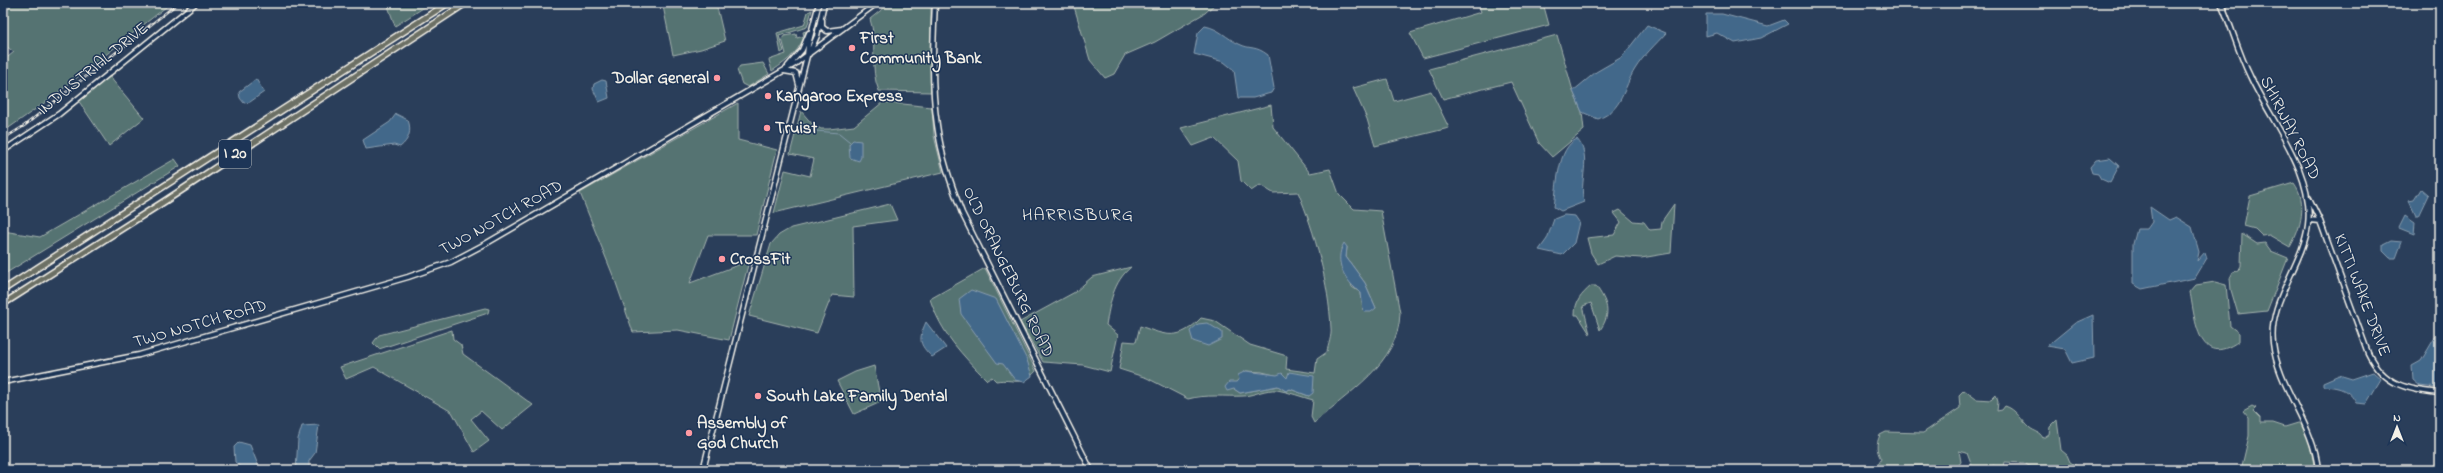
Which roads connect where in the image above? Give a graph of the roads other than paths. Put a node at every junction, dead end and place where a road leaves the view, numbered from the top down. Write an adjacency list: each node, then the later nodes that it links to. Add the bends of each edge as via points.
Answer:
1 (196, 3): 15 (street, INDUSTRIAL DRIVE, via 59,114)
2 (448, 3): 19 (highway, I 20)
3 (466, 3): 20 (highway, I 20, via 165,202)
4 (820, 3): 11 (street)
5 (824, 3): 9 (street)
6 (877, 3): 10 (street, TWO NOTCH ROAD)
7 (935, 3): 24 (street, OLD ORANGEBURG ROAD, via 935,110 942,153 952,185 962,213)
8 (2221, 3): 16 (street, SHIRWAY ROAD, via 2249,75 2298,166)
9 (822, 11): 10 (street, via 822,24 825,30 830,32); 12 (street, via 815,40)
10 (846, 27): 12 (street, TWO NOTCH ROAD)
11 (812, 28): 12 (street); 13 (street, via 802,50)
12 (807, 56): 13 (street, TWO NOTCH ROAD); 14 (street)
13 (784, 71): 14 (street, via 796,73); 21 (street, TWO NOTCH ROAD, via 450,262 408,277 139,355)
14 (800, 88): 23 (street)
15 (3, 151)
16 (2309, 197): 17 (street, SHIRWAY ROAD); 18 (street)
17 (2309, 220): 18 (street, KITTI WAKE DRIVE); 25 (street, SHIRWAY ROAD, via 2304,243 2276,315 2272,340 2275,358 2309,431)
18 (2320, 221): 22 (street, KITTI WAKE DRIVE, via 2361,335 2375,366 2389,380 2400,385)
19 (3, 290)
20 (3, 304)
21 (3, 382)
22 (2440, 393)
23 (703, 470)
24 (1091, 470)
25 (2318, 470)

